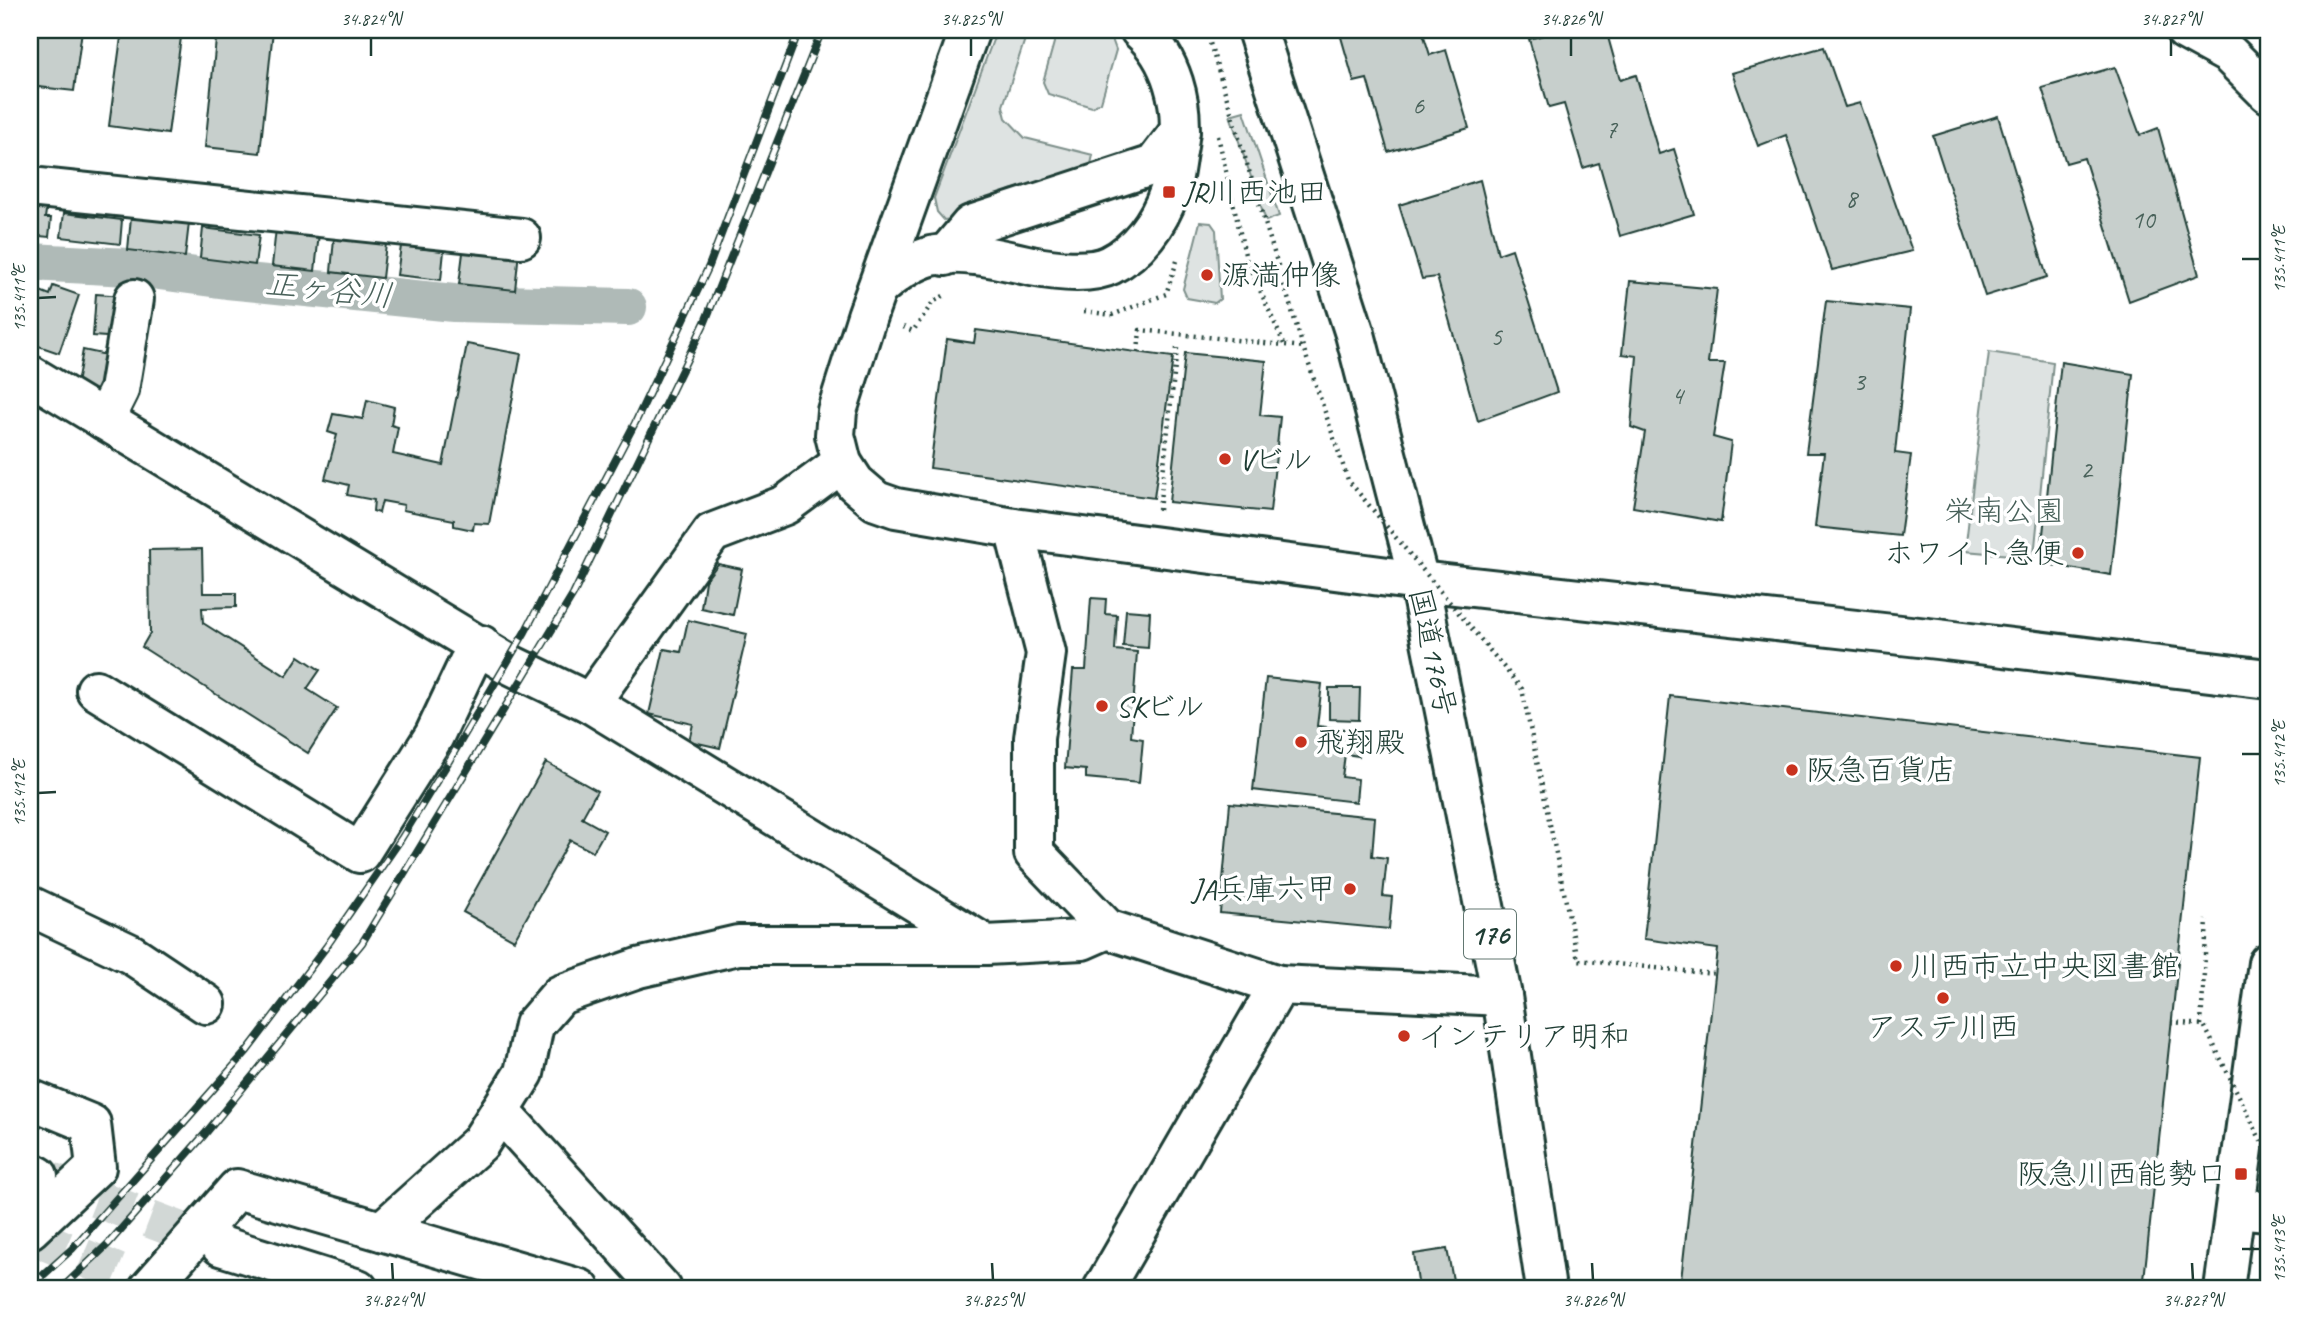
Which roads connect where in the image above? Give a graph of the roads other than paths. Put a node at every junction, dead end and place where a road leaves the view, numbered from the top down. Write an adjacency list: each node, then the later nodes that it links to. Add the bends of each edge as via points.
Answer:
1 (970, 30): 10 (main road)
2 (1140, 30): 6 (main road, via 1167,64)
3 (1258, 30): 16 (main road, 国道176号 / 176, via 1355,334)
4 (2185, 30): 5 (main road, via 2229,54)
5 (2268, 93)
6 (1180, 131): 9 (main road, via 1154,164 971,225); 9 (main road, via 1169,192 1152,228 1108,266 1079,271 996,258)
7 (30, 187): 8 (main road)
8 (521, 238)
9 (946, 256): 10 (main road, via 932,256 908,266)
10 (877, 289): 14 (main road, via 836,411 835,435)
11 (134, 299): 13 (main road, via 119,390)
12 (30, 375): 13 (main road)
13 (104, 420): 17 (main road)
14 (842, 463): 15 (main road, via 855,483 876,501); 20 (main road, via 785,505 712,533)
15 (1014, 528): 16 (main road); 22 (main road, via 1046,653 1034,738 1034,853)
16 (1419, 581): 18 (main road); 26 (main road, 国道176号 / 176)
17 (481, 645): 19 (main road, via 434,736 360,853); 20 (main road)
18 (2268, 679)
19 (96, 690)
20 (590, 703): 23 (main road)
21 (30, 906): 27 (main road, via 131,954)
22 (1107, 929): 23 (main road, via 1082,940); 25 (main road)
23 (986, 945): 29 (main road, via 738,945 625,972 560,995 534,1025 524,1073)
24 (2268, 963): 30 (main road)
25 (1279, 985): 26 (main road); 38 (main road)
26 (1502, 996): 39 (main road, 国道176号 / 176)
27 (206, 1004)
28 (30, 1100): 31 (main road, via 91,1124 96,1167)
29 (500, 1111): 32 (main road, via 480,1143); 37 (main road)
30 (2252, 1209): 40 (main road)
31 (30, 1229)
32 (382, 1231): 34 (main road, via 237,1189); 36 (main road)
33 (221, 1246): 35 (main road)
34 (149, 1289)
35 (358, 1289)
36 (580, 1289)
37 (662, 1289)
38 (1102, 1289)
39 (1546, 1289)
40 (2224, 1289)

